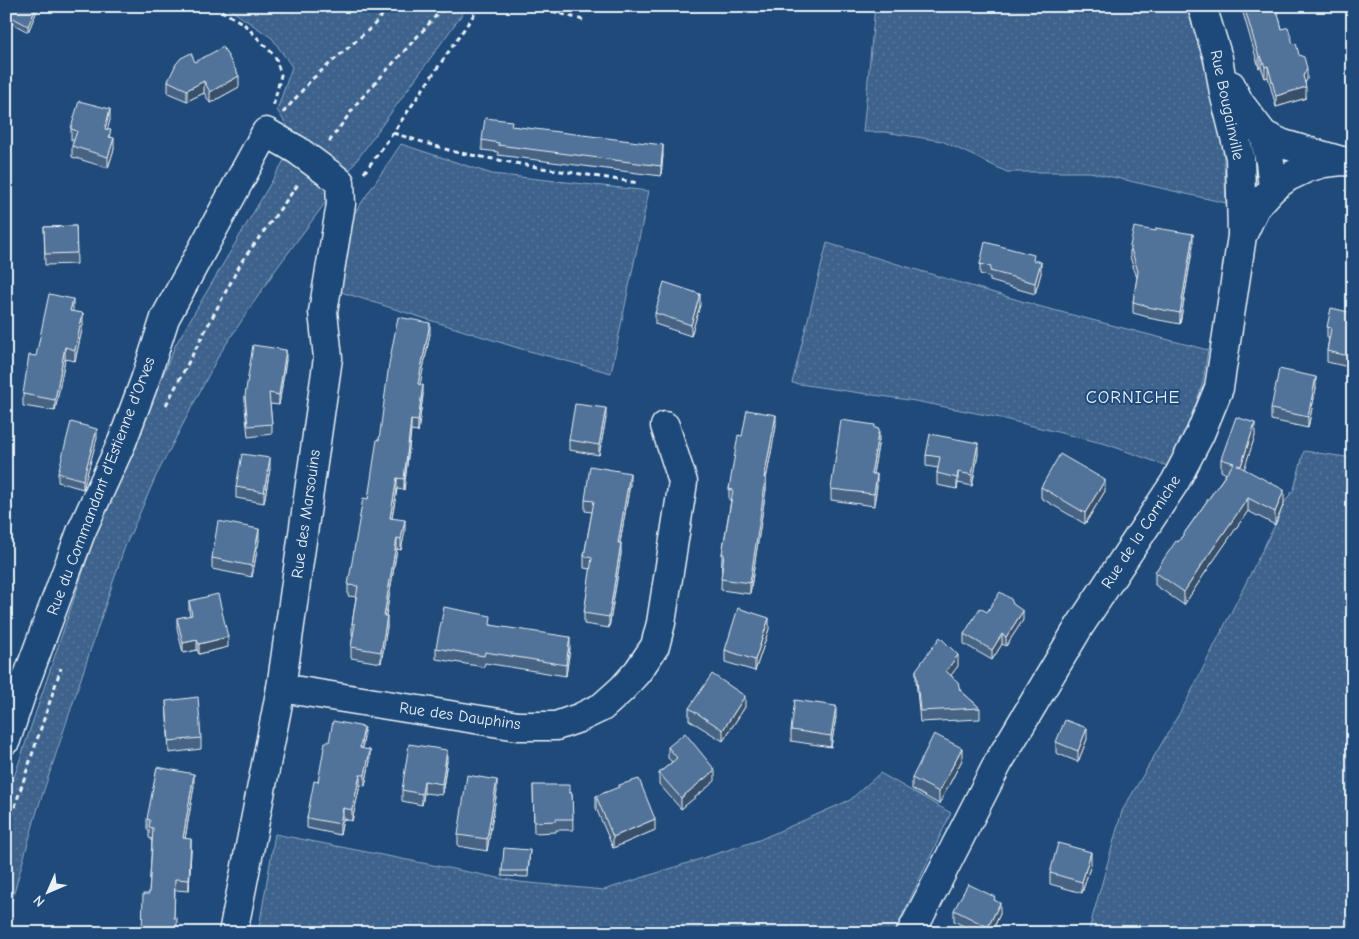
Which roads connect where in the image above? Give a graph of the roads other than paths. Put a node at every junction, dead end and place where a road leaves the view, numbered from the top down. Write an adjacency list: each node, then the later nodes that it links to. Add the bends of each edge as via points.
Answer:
1 (1202, 6): 2 (street, Rue Bougainville)
2 (1218, 58): 4 (street, via 1239,102); 5 (street, Rue Bougainville)
3 (266, 132): 10 (street, Rue des Marsouins, bridge, via 340,182 341,204 324,312 328,358); 11 (street, Rue du Commandant d'Estienne d'Orves, via 165,318 129,424 82,532)
4 (1264, 135): 6 (street, via 1283,144); 7 (street)
5 (1240, 157): 7 (street, via 1256,175); 8 (street, Rue Bougainville)
6 (1347, 161): 7 (street, Rue de la Corniche, via 1324,162 1307,168)
7 (1274, 188): 8 (street, Rue de la Corniche, via 1255,208)
8 (1242, 236): 13 (street, Rue de la Corniche, via 1219,388 1200,434 1175,482 1079,627 998,763)
9 (665, 426): 10 (street, Rue des Dauphins, via 683,482 661,623 655,646 638,671 602,707 556,726 518,726)
10 (281, 688): 12 (street, Rue des Marsouins)
11 (6, 740)
12 (233, 933)
13 (912, 933)

